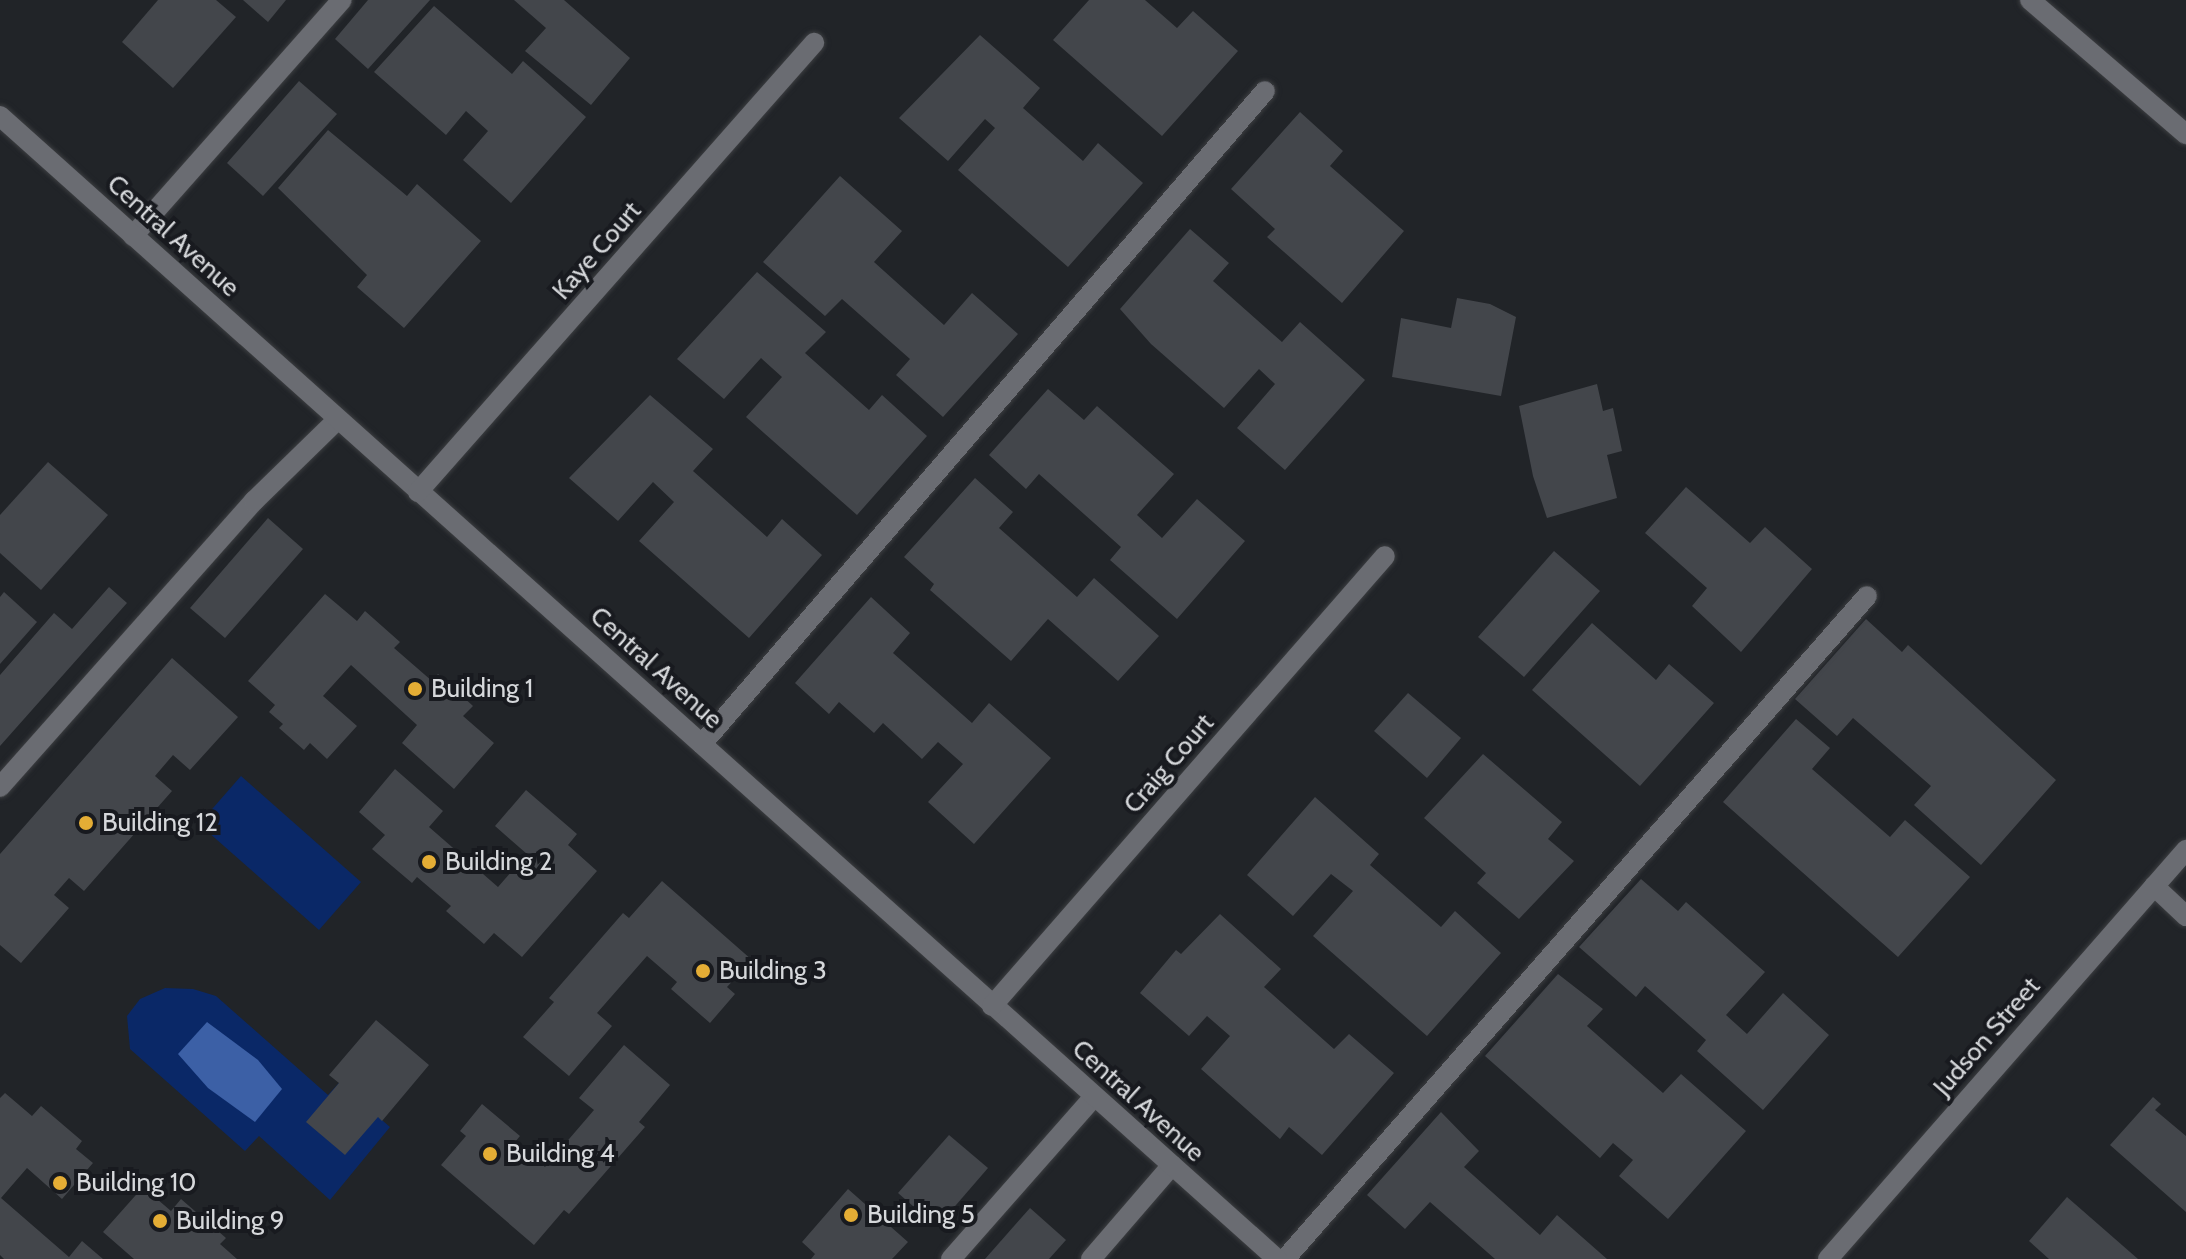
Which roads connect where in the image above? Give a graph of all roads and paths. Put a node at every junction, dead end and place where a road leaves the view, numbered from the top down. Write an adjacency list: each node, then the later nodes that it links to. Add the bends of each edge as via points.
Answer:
1 (342, 0): 7 (street)
2 (2036, 2): 6 (street)
3 (814, 43): 9 (street, Kaye Court)
4 (1265, 91): 12 (street)
5 (0, 116): 7 (street, Central Avenue)
6 (2186, 134)
7 (133, 236): 8 (street, Central Avenue)
8 (338, 419): 9 (street, Central Avenue); 13 (street, via 254,501)
9 (418, 492): 12 (street, Central Avenue)
10 (1385, 556): 17 (street, Craig Court)
11 (1867, 596): 23 (street)
12 (702, 744): 17 (street, Central Avenue)
13 (0, 787)
14 (2186, 850): 15 (street, Judson Street)
15 (2154, 886): 16 (street); 24 (street, Judson Street)
16 (2186, 916)
17 (992, 1006): 18 (street, Central Avenue)
18 (1094, 1097): 19 (street, Central Avenue); 20 (street)
19 (1172, 1165): 21 (street); 22 (street, Central Avenue)
20 (951, 1259)
21 (1091, 1259)
22 (1277, 1259)
23 (1285, 1259)
24 (1828, 1259)

